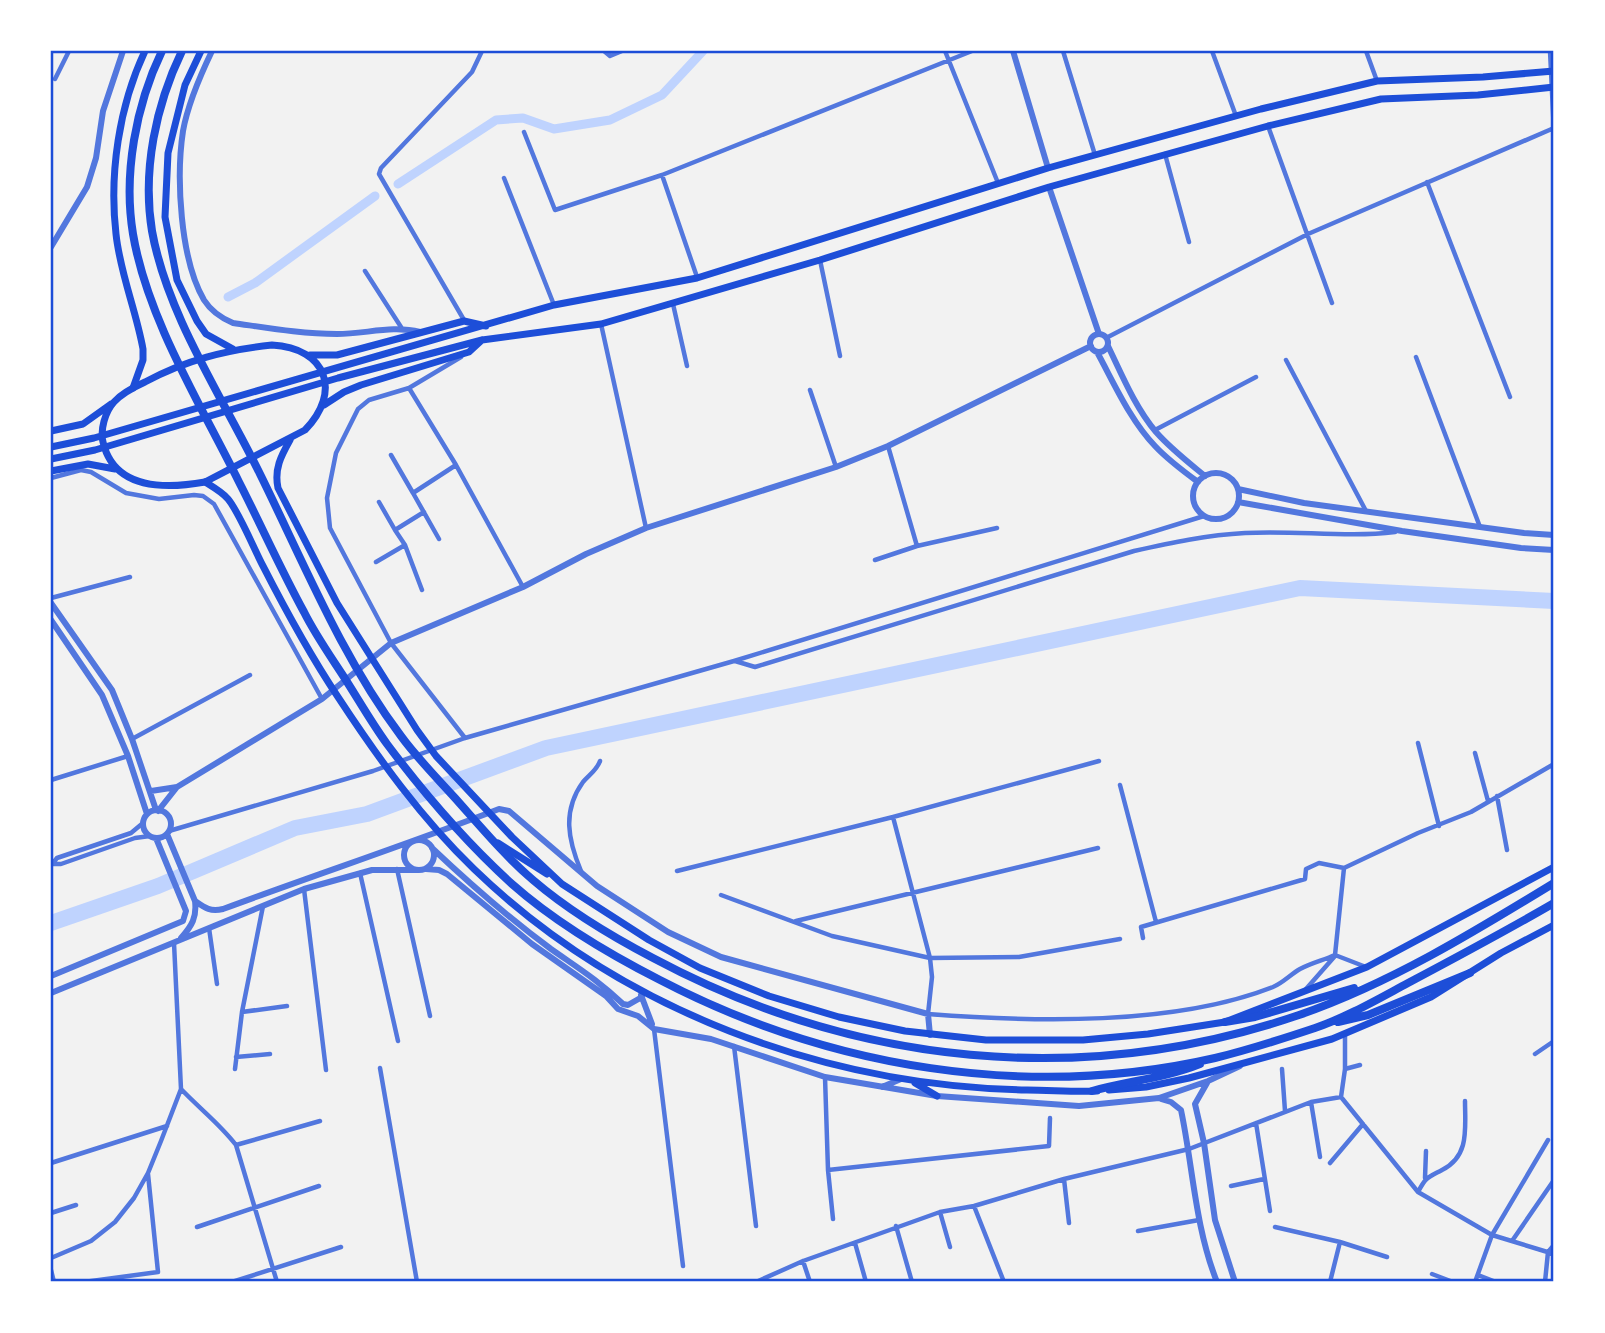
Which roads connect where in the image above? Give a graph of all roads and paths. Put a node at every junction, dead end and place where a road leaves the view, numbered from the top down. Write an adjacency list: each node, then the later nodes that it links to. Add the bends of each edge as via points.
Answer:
1 (69, 51): 20 (street)
2 (145, 51): 65 (main road, via 124,111 114,177 116,235 143,349)
3 (162, 51): 191 (highway, via 150,75 134,144 131,188 133,233 167,338 306,617 342,674 385,742 510,881 595,945 694,998 757,1025 833,1049 899,1064 1028,1076 1117,1073)
4 (182, 51): 136 (highway, via 169,79 152,147 149,182 160,262 187,331 323,610 363,678 401,736)
5 (201, 51): 56 (main road, via 185,85 168,153 165,217 177,280 197,321 206,334)
6 (212, 51): 49 (street, via 188,110 180,160 187,249 204,300 221,318 233,323 314,334)
7 (482, 51): 46 (street, via 472,72 379,174)
8 (604, 51): 9 (street, via 610,56)
9 (622, 51)
10 (946, 51): 18 (street)
11 (972, 51): 18 (street)
12 (1013, 51): 31 (street)
13 (1063, 51): 30 (street)
14 (1212, 51): 24 (street)
15 (1366, 51): 21 (street)
16 (1550, 51): 19 (street)
17 (119, 52): 39 (street, via 87,187)
18 (950, 59): 32 (street); 35 (street)
19 (1553, 71): 21 (main road); 22 (street)
20 (55, 79)
21 (1377, 81): 23 (main road)
22 (1553, 87): 25 (main road, via 1381,99); 26 (street)
23 (1261, 109): 24 (main road); 25 (main road)
24 (1236, 116): 30 (main road)
25 (1268, 126): 29 (main road); 37 (street)
26 (1554, 128): 28 (street); 34 (street)
27 (524, 132): 32 (street, via 555,210)
28 (1554, 134)
29 (1165, 154): 36 (main road); 38 (street)
30 (1095, 155): 31 (main road)
31 (1048, 168): 35 (main road)
32 (662, 175): 42 (street)
33 (505, 178): 45 (street)
34 (1427, 182): 37 (street); 68 (street)
35 (998, 183): 42 (main road)
36 (1049, 187): 40 (main road); 51 (street)
37 (1308, 234): 43 (street); 52 (street)
38 (1189, 242)
39 (51, 247)
40 (820, 260): 44 (main road); 60 (street)
41 (365, 271): 49 (street)
42 (697, 278): 45 (main road)
43 (1332, 303)
44 (673, 304): 47 (main road); 63 (street)
45 (554, 305): 48 (main road)
46 (464, 321): 48 (main road); 50 (main road)
47 (601, 324): 53 (main road); 94 (street)
48 (486, 326): 75 (main road)
49 (401, 327): 50 (street)
50 (421, 333): 59 (main road, via 337,355)
51 (1099, 334): 52 (street); 54 (street, via 1092,338)
52 (1106, 338): 55 (street)
53 (482, 340): 57 (main road); 77 (main road)
54 (1091, 346): 58 (street); 74 (street)
55 (1108, 346): 58 (street); 71 (street)
56 (233, 349): 59 (main road, via 286,346); 65 (main road, via 168,370)
57 (469, 352): 66 (street); 70 (main road, via 360,385)
58 (1097, 352): 85 (street, via 1153,444)
59 (310, 355): 70 (main road, via 322,372)
60 (840, 356)
61 (1416, 357): 93 (street)
62 (1286, 360): 90 (street)
63 (687, 366)
64 (1256, 376): 71 (street)
65 (133, 388): 69 (main road)
66 (409, 388): 78 (street); 111 (street, via 369,400 358,409 336,453 327,498 330,528)
67 (810, 390): 79 (street)
68 (1510, 397)
69 (112, 404): 72 (main road, via 83,424); 80 (main road, via 102,440)
70 (324, 405): 73 (main road, via 315,420)
71 (1154, 430): 82 (street)
72 (51, 431)
73 (290, 440): 84 (main road); 151 (main road, via 275,475 278,488 367,653 436,756)
74 (888, 446): 79 (street); 101 (street)
75 (51, 447)
76 (391, 456): 87 (street)
77 (51, 459)
78 (456, 465): 87 (street); 106 (street)
79 (836, 467): 94 (street)
80 (118, 470): 81 (main road, via 88,464); 84 (main road, via 152,484)
81 (51, 471)
82 (1205, 476): 85 (street); 86 (street, via 1221,474)
83 (51, 478): 114 (street, via 81,470 126,493 159,499 203,496 214,504)
84 (205, 482): 172 (main road, via 229,500 294,627 387,769 503,895 587,959)
85 (1198, 482): 92 (street, via 1194,504)
86 (1238, 489): 89 (street); 90 (street)
87 (413, 493): 91 (street)
88 (379, 502): 96 (street)
89 (1238, 502): 92 (street, via 1235,510 1221,519); 97 (street)
90 (1367, 511): 93 (street)
91 (424, 512): 96 (street); 99 (street)
92 (1204, 516): 112 (street)
93 (1480, 527): 98 (street)
94 (646, 528): 106 (street)
95 (996, 528): 101 (street)
96 (395, 530): 100 (street)
97 (1402, 531): 102 (street); 112 (street, via 1197,538 1133,551 755,667)
98 (1554, 535)
99 (439, 539)
100 (405, 545): 104 (street); 107 (street)
101 (917, 547): 103 (street)
102 (1554, 550)
103 (876, 560)
104 (376, 562)
105 (130, 577): 108 (street)
106 (523, 587): 111 (street)
107 (422, 590)
108 (51, 601): 109 (street)
109 (61, 617): 110 (street); 116 (street, via 112,690)
110 (51, 621): 119 (street, via 102,695)
111 (391, 643): 114 (street); 115 (street)
112 (734, 661): 115 (street)
113 (250, 675): 116 (street)
114 (322, 699): 125 (street)
115 (465, 738): 134 (street)
116 (132, 739): 126 (street)
117 (1418, 743): 133 (street)
118 (1475, 753): 128 (street)
119 (128, 756): 123 (street); 130 (street)
120 (600, 761): 149 (street, via 573,801 568,820)
121 (1099, 761): 131 (street)
122 (1554, 764): 127 (street)
123 (51, 780)
124 (1120, 785): 159 (street)
125 (177, 787): 126 (street); 129 (street)
126 (151, 791): 129 (street)
127 (1497, 796): 128 (street); 140 (street)
128 (1488, 802): 133 (street)
129 (157, 811): 130 (street); 134 (street, via 170,818)
130 (147, 814): 132 (street)
131 (893, 817): 147 (street); 153 (street)
132 (143, 822): 135 (street, via 145,832); 141 (street, via 131,833 57,858)
133 (1439, 825): 144 (street)
134 (168, 833): 135 (street); 155 (street)
135 (153, 837): 141 (street, via 135,838); 169 (street, via 186,911 183,920)
136 (494, 840): 151 (main road); 170 (highway, via 532,879 565,904 697,982 763,1009 836,1031 929,1051 1029,1059 1107,1057 1175,1047 1301,1014)
137 (415, 841): 138 (street, via 425,841); 146 (street, via 404,856); 149 (street, via 499,808 509,811); 155 (street, via 223,909 207,909)
138 (432, 848): 145 (street, via 434,857); 175 (street, via 499,908 623,1004)
139 (1098, 848): 153 (street)
140 (1507, 850)
141 (52, 864)
142 (1554, 867): 167 (main road)
143 (397, 868): 146 (street); 148 (street); 179 (street)
144 (1344, 868): 159 (street, via 1319,863 1306,869 1305,878); 165 (street)
145 (426, 869): 146 (street); 182 (street, via 447,874 618,1009 638,1016)
146 (415, 870)
147 (677, 871)
148 (360, 873): 152 (street); 185 (street)
149 (583, 874): 178 (street, via 668,932 721,957)
150 (1554, 883): 170 (highway)
151 (562, 884): 184 (main road, via 700,968 839,1017)
152 (304, 889): 157 (street); 198 (street)
153 (911, 892): 158 (street); 166 (street)
154 (722, 895): 158 (street)
155 (195, 901): 164 (street, via 195,918)
156 (1554, 903): 181 (highway)
157 (263, 905): 161 (street); 177 (street)
158 (795, 921): 166 (street, via 832,936)
159 (1156, 922): 162 (street, via 1140,927)
160 (1554, 925): 168 (main road)
161 (209, 928): 164 (street); 171 (street)
162 (1143, 937)
163 (1120, 939): 166 (street, via 1018,957)
164 (176, 941): 174 (street); 204 (street)
165 (1335, 955): 167 (street); 173 (street); 178 (street, via 1300,969 1276,986 1214,1005 1149,1014 1000,1020)
166 (930, 958): 178 (street)
167 (1367, 967): 173 (main road)
168 (1470, 973): 181 (highway, via 1368,1015); 183 (main road, via 1431,997)
169 (51, 976)
170 (1377, 982): 180 (highway)
171 (217, 984)
172 (639, 988): 175 (street); 200 (main road, via 751,1040)
173 (1305, 991): 180 (main road)
174 (51, 993)
175 (642, 997): 182 (street)
176 (287, 1006): 177 (street)
177 (242, 1012): 190 (street)
178 (928, 1014): 184 (street)
179 (430, 1016)
180 (1225, 1022): 184 (main road, via 1083,1040)
181 (1318, 1027): 191 (highway)
182 (654, 1029): 187 (street); 259 (street)
183 (1345, 1034): 192 (main road); 197 (street)
184 (930, 1035)
185 (398, 1041)
186 (1554, 1041): 189 (street)
187 (734, 1046): 199 (street); 243 (street)
188 (270, 1054): 190 (street)
189 (1535, 1054)
190 (236, 1057): 195 (street)
191 (1216, 1058): 205 (highway, via 1179,1072)
192 (1245, 1064): 202 (street); 205 (main road, via 1146,1087)
193 (1360, 1065): 197 (street)
194 (380, 1068): 268 (street)
195 (235, 1069)
196 (1282, 1069): 211 (street)
197 (1345, 1069): 207 (street)
198 (326, 1070)
199 (825, 1077): 203 (street); 225 (street)
200 (901, 1079): 201 (main road); 203 (street)
201 (911, 1081): 205 (main road, via 974,1089); 206 (main road)
202 (1208, 1081): 208 (street); 218 (street, via 1195,1104)
203 (880, 1088): 206 (street)
204 (181, 1089): 216 (street); 219 (street)
205 (1091, 1091)
206 (937, 1096): 208 (street, via 1079,1106)
207 (1340, 1097): 210 (street); 215 (street)
208 (1159, 1098): 220 (street, via 1181,1110)
209 (1465, 1101): 227 (street, via 1465,1145 1454,1163)
210 (1311, 1102): 211 (street); 222 (street)
211 (1285, 1111): 214 (street)
212 (1050, 1118): 225 (street, via 1049,1146)
213 (320, 1121): 219 (street)
214 (1255, 1123): 218 (street); 229 (street)
215 (1363, 1124): 224 (street); 233 (street)
216 (167, 1126): 223 (street); 226 (street)
217 (1548, 1140): 248 (street)
218 (1204, 1143): 220 (street); 275 (street, via 1216,1220)
219 (236, 1145): 236 (street)
220 (1189, 1149): 228 (street); 241 (street)
221 (1426, 1151): 227 (street)
222 (1320, 1157)
223 (51, 1163)
224 (1330, 1163)
225 (828, 1170): 240 (street)
226 (148, 1173): 257 (street, via 115,1222 90,1241); 265 (street, via 158,1272)
227 (1425, 1178): 233 (street)
228 (1064, 1179): 235 (street); 242 (street)
229 (1264, 1179): 232 (street); 237 (street)
230 (1554, 1180): 249 (street)
231 (319, 1186): 236 (street)
232 (1231, 1186)
233 (1418, 1192): 248 (street)
234 (76, 1205): 239 (street)
235 (974, 1206): 238 (street); 273 (street)
236 (254, 1208): 245 (street); 260 (street)
237 (1270, 1211)
238 (940, 1212): 244 (street); 254 (street)
239 (51, 1213)
240 (833, 1219)
241 (1199, 1220): 247 (street); 274 (street)
242 (1069, 1223)
243 (756, 1226)
244 (896, 1226): 251 (street); 272 (street)
245 (197, 1227)
246 (1275, 1227): 250 (street)
247 (1138, 1231)
248 (1492, 1235): 249 (street); 263 (street)
249 (1512, 1241): 255 (street)
250 (1340, 1242): 256 (street); 276 (street)
251 (855, 1243): 258 (street); 271 (street)
252 (1554, 1245): 255 (street)
253 (341, 1247): 260 (street)
254 (950, 1247)
255 (1551, 1253): 280 (street)
256 (1387, 1257)
257 (51, 1258)
258 (803, 1261): 269 (street); 270 (street)
259 (683, 1266)
260 (273, 1269): 266 (street); 267 (street)
261 (51, 1270): 264 (street)
262 (1432, 1274): 277 (street)
263 (1478, 1275): 278 (street); 279 (street)
264 (54, 1282)
265 (84, 1282)
266 (232, 1282)
267 (277, 1282)
268 (417, 1282)
269 (756, 1282)
270 (810, 1282)
271 (866, 1282)
272 (912, 1282)
273 (1004, 1282)
274 (1217, 1282)
275 (1235, 1282)
276 (1330, 1282)
277 (1452, 1282)
278 (1475, 1282)
279 (1496, 1282)
280 (1545, 1282)

